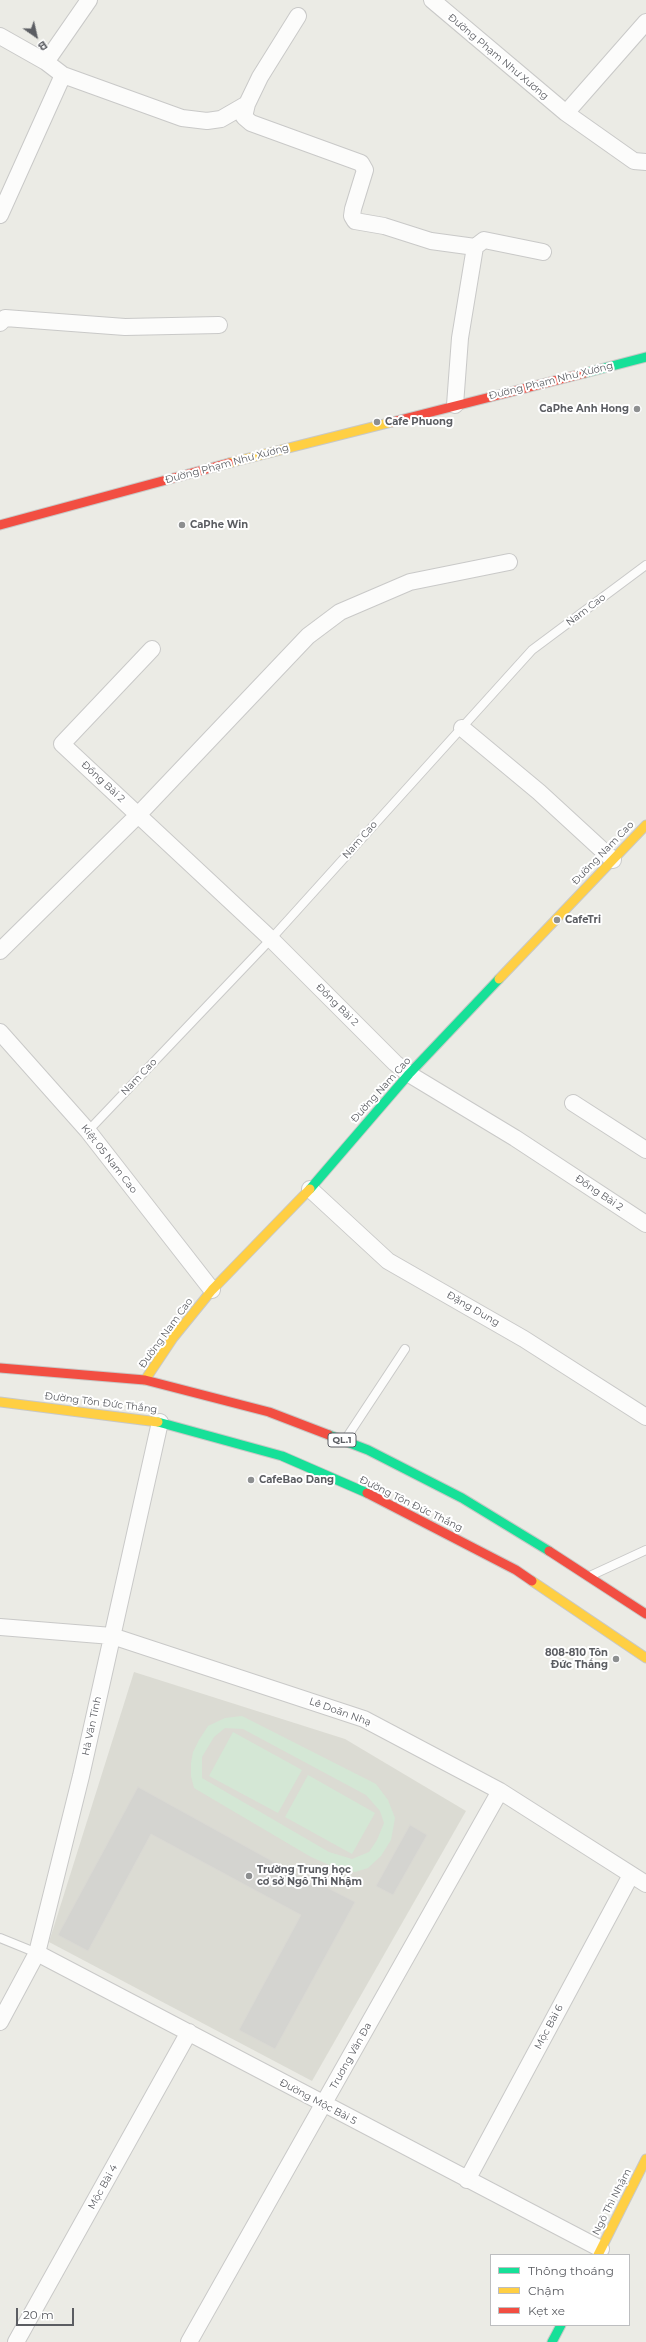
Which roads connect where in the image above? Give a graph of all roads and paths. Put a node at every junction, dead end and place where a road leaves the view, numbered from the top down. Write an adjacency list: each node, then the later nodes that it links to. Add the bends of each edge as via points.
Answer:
1 (89, 0): 6 (street)
2 (432, 0): 9 (street, Đường Phạm Như Xương)
3 (298, 16): 8 (street, via 260,77)
4 (646, 22): 9 (street)
5 (0, 36): 6 (street)
6 (46, 62): 7 (street)
7 (64, 75): 8 (street, via 182,118 207,121 221,119); 11 (street)
8 (247, 104): 12 (street, via 244,117 251,123 361,163 365,170 353,209 352,216 355,221 384,226 431,241)
9 (566, 113): 10 (street, Đường Phạm Như Xương, via 634,161)
10 (646, 162)
11 (1, 213)
12 (475, 247): 13 (street, via 484,240); 17 (street, via 460,338)
13 (543, 252)
14 (0, 323): 15 (street, via 5,318 125,327)
15 (219, 325)
16 (646, 357): 17 (main road, Đường Phạm Như Xương)
17 (455, 405): 18 (main road, Đường Phạm Như Xương)
18 (0, 525)
19 (509, 562): 23 (street, via 410,582 340,612 308,636)
20 (646, 565): 22 (lane, Nam Cao, via 532,650)
21 (152, 649): 23 (street, Đồng Bài 2, via 62,744)
22 (462, 728): 25 (street, via 539,792); 26 (lane, Nam Cao)
23 (138, 815): 26 (street, Đồng Bài 2); 27 (street)
24 (646, 824): 25 (main road, Đường Nam Cao)
25 (612, 860): 29 (main road, Đường Nam Cao)
26 (271, 939): 29 (street, Đồng Bài 2); 31 (lane, Nam Cao)
27 (0, 951)
28 (0, 1032): 31 (street, Kiệt 05 Nam Cao)
29 (409, 1074): 33 (main road, Đường Nam Cao); 34 (street, Đồng Bài 2)
30 (573, 1103): 32 (street)
31 (88, 1131): 35 (street, Kiệt 05 Nam Cao)
32 (646, 1150)
33 (310, 1189): 35 (main road, Đường Nam Cao); 40 (street, Đặng Dung, via 388,1261 524,1339)
34 (644, 1218)
35 (212, 1290): 38 (main road, Đường Nam Cao, via 173,1338)
36 (405, 1349): 42 (lane)
37 (0, 1368): 38 (main road, QL.1)
38 (145, 1380): 42 (main road, QL.1, via 269,1412)
39 (0, 1402): 41 (main road, Đường Tôn Đức Thắng)
40 (646, 1417)
41 (160, 1422): 47 (street, Hà Văn Tính); 48 (main road, Đường Tôn Đức Thắng, via 282,1456 387,1501 516,1570)
42 (344, 1440): 44 (main road, QL.1, via 462,1498)
43 (646, 1550): 44 (lane)
44 (590, 1576): 45 (main road, QL.1)
45 (646, 1614)
46 (0, 1627): 47 (street, Lê Doãn Nhạ)
47 (112, 1636): 49 (street, Lê Doãn Nhạ, via 364,1718); 53 (street, Hà Văn Tính, via 81,1776)
48 (646, 1658)
49 (500, 1791): 50 (street, Lê Doãn Nhạ); 56 (street, Trương Văn Đa)
50 (631, 1875): 51 (street, Lê Doãn Nhạ); 58 (street, Mộc Bài 6)
51 (646, 1884)
52 (0, 1938): 53 (lane)
53 (37, 1953): 54 (street, Hà Văn Tính); 55 (street, Đường Mộc Bài 5)
54 (0, 2022)
55 (189, 2032): 56 (street, Đường Mộc Bài 5); 61 (street, Mộc Bài 4)
56 (323, 2105): 58 (street, Đường Mộc Bài 5); 62 (street, Trương Văn Đa)
57 (646, 2159): 59 (main road, Ngô Thì Nhậm)
58 (468, 2180): 59 (street, Đường Mộc Bài 5)
59 (599, 2252)
60 (560, 2326): 63 (main road)
61 (16, 2342)
62 (189, 2342)
63 (552, 2342)

